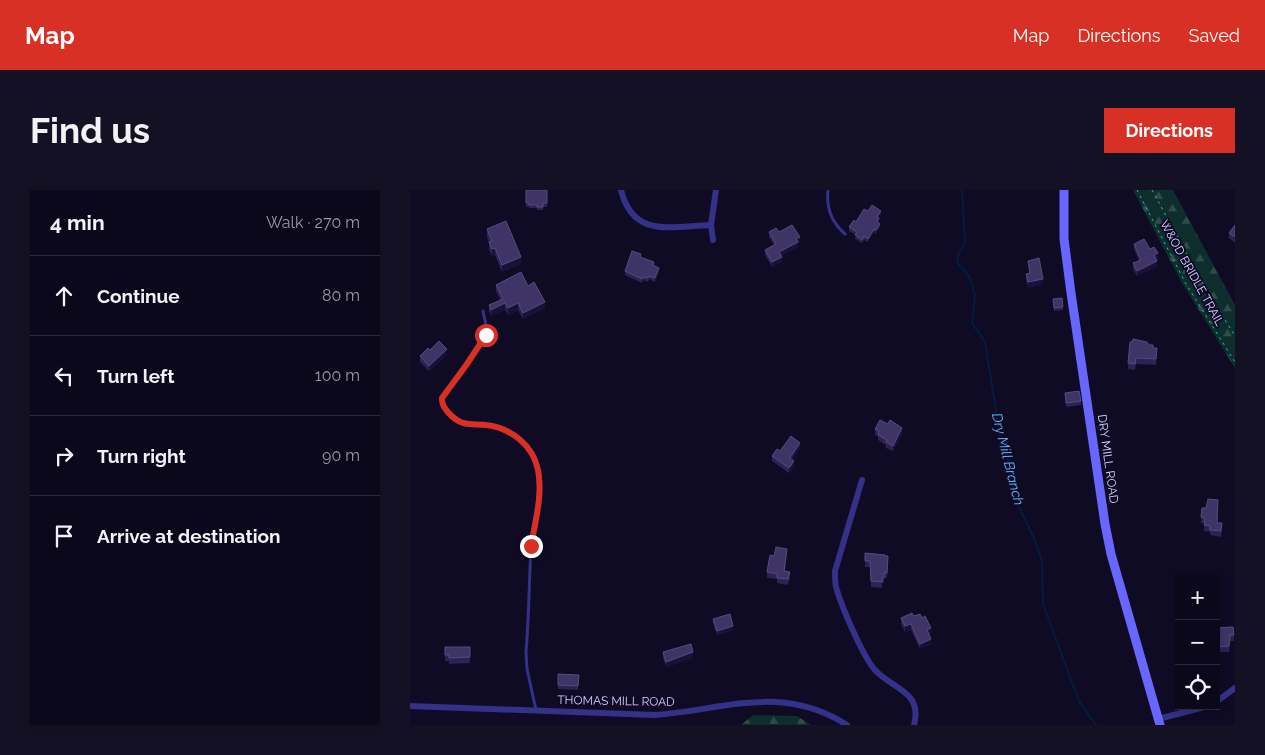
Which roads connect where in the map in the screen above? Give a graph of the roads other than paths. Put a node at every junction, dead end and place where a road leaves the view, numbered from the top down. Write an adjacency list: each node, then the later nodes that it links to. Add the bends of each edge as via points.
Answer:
1 (621, 190): 5 (street, via 628,211 652,227)
2 (716, 190): 5 (street)
3 (828, 190): 6 (lane, via 829,209 836,226)
4 (1065, 192): 15 (street, DRY MILL ROAD, via 1064,239 1110,554)
5 (711, 225): 7 (street)
6 (845, 234)
7 (713, 240)
8 (483, 310): 13 (lane, via 486,335 441,404 461,422 498,427 518,438 533,455 538,468 540,493 531,546 526,652)
9 (862, 480): 17 (street, via 835,571 835,585 867,658 875,670 908,696 914,706)
10 (1235, 688): 11 (street)
11 (1220, 699)
12 (410, 706): 13 (street, THOMAS MILL ROAD)
13 (536, 710): 16 (street, THOMAS MILL ROAD, via 655,714 773,701 812,708)
14 (1196, 710): 15 (street)
15 (1159, 722)
16 (847, 725)
17 (914, 725)

